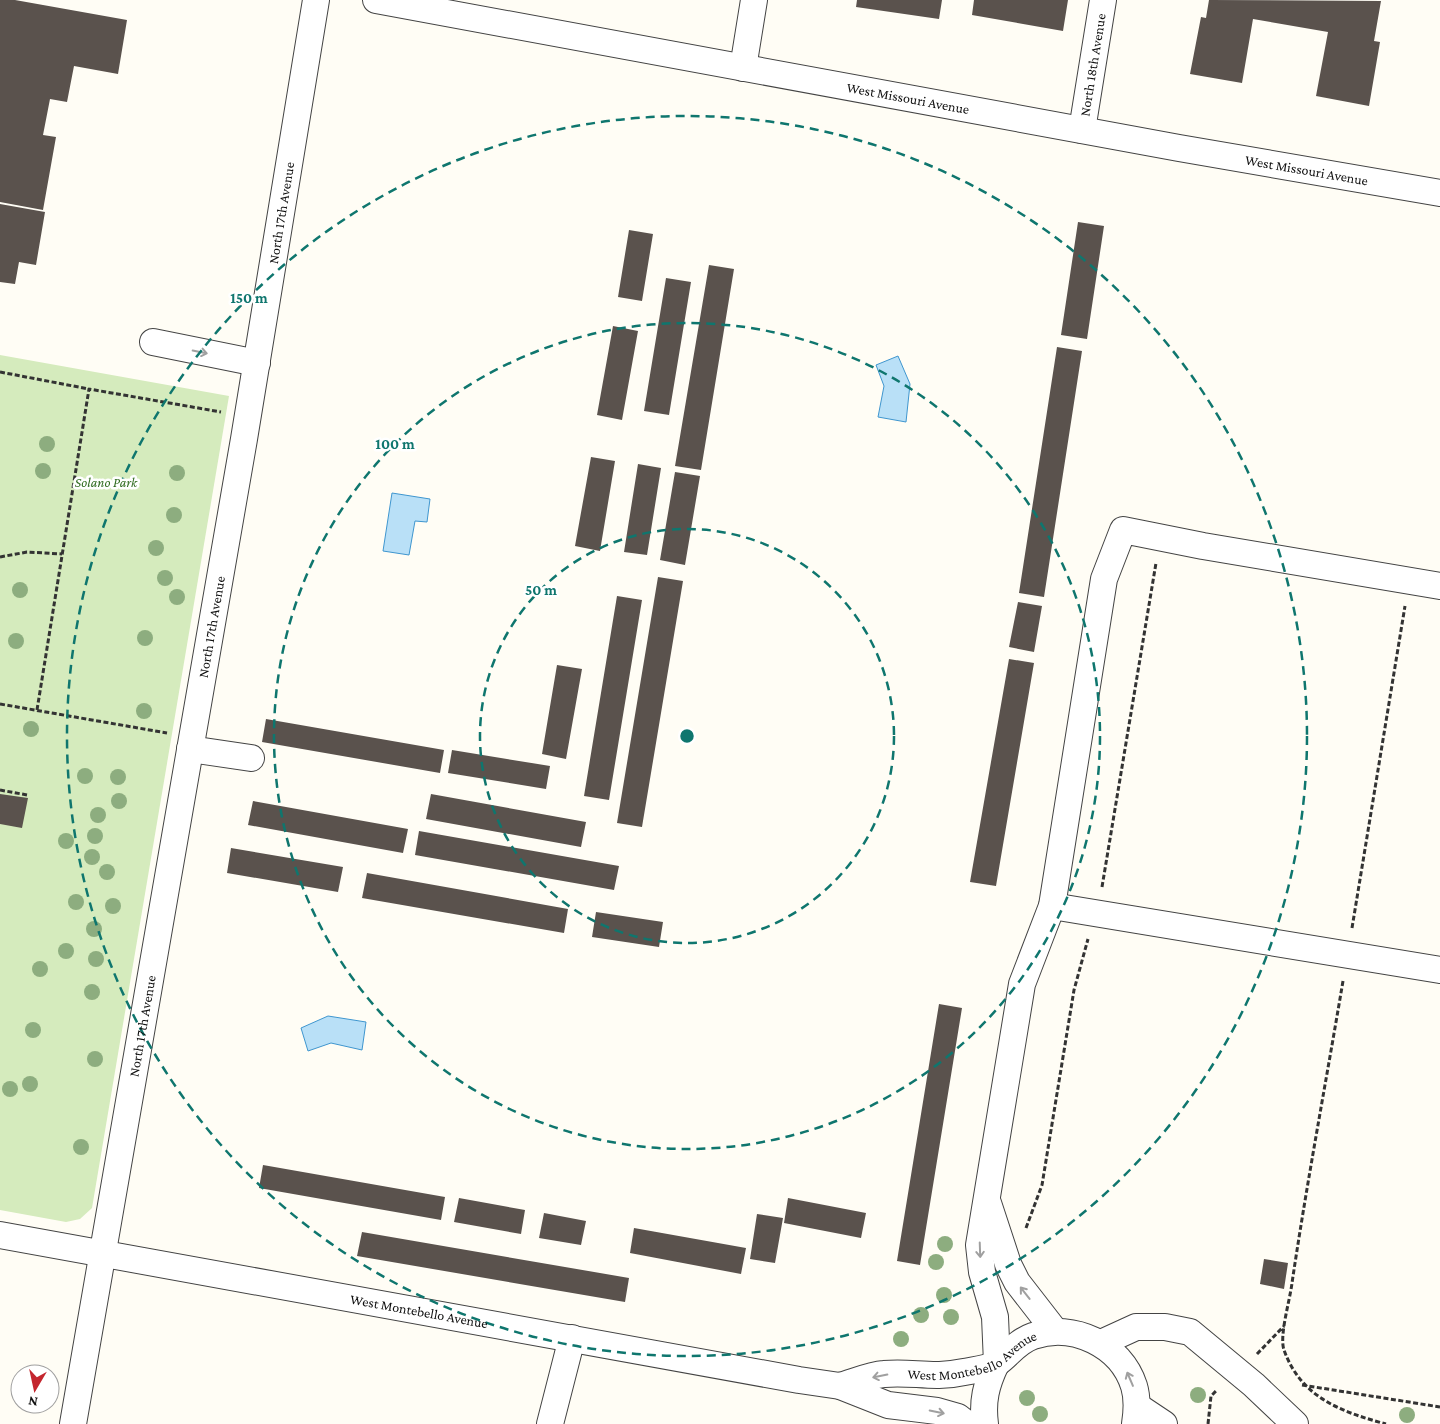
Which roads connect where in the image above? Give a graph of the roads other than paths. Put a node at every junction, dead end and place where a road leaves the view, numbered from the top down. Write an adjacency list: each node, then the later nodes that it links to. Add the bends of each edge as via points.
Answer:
1 (316, 0): 9 (street, North 17th Avenue)
2 (376, 0): 5 (street, West Missouri Avenue)
3 (754, 0): 5 (street)
4 (1103, 0): 6 (street, North 18th Avenue)
5 (743, 68): 6 (street, West Missouri Avenue)
6 (1082, 130): 7 (street, West Missouri Avenue)
7 (1440, 193)
8 (153, 342): 9 (street, one-way to 9)
9 (257, 363): 11 (street, North 17th Avenue)
10 (1440, 586): 13 (street, via 1123,530 1104,579)
11 (190, 749): 12 (street); 17 (street, North 17th Avenue)
12 (251, 758)
13 (1052, 906): 14 (street); 15 (street, via 1022,984)
14 (1440, 970)
15 (988, 1202): 18 (street, one-way to 15, via 1016,1282); 21 (street, one-way to 21, via 979,1245 982,1272 995,1317)
16 (0, 1235): 17 (street, West Montebello Avenue)
17 (102, 1253): 19 (street, West Montebello Avenue); 24 (street, North 17th Avenue)
18 (1055, 1332): 20 (street, West Montebello Avenue, via 1076,1333); 21 (street, West Montebello Avenue, via 1033,1336)
19 (572, 1338): 22 (street, West Montebello Avenue); 25 (street)
20 (1101, 1343): 23 (street, one-way to 20, via 1134,1386 1126,1368); 29 (street, via 1136,1327 1165,1327 1190,1332)
21 (997, 1364): 22 (street, West Montebello Avenue, one-way to 22, via 941,1377 884,1374); 27 (street, via 986,1385)
22 (840, 1386): 26 (street, West Montebello Avenue, one-way to 26, via 888,1405 937,1411 958,1417)
23 (1136, 1415): 28 (street)
24 (73, 1424)
25 (550, 1424)
26 (967, 1424)
27 (985, 1424)
28 (1164, 1424)
29 (1295, 1424)

